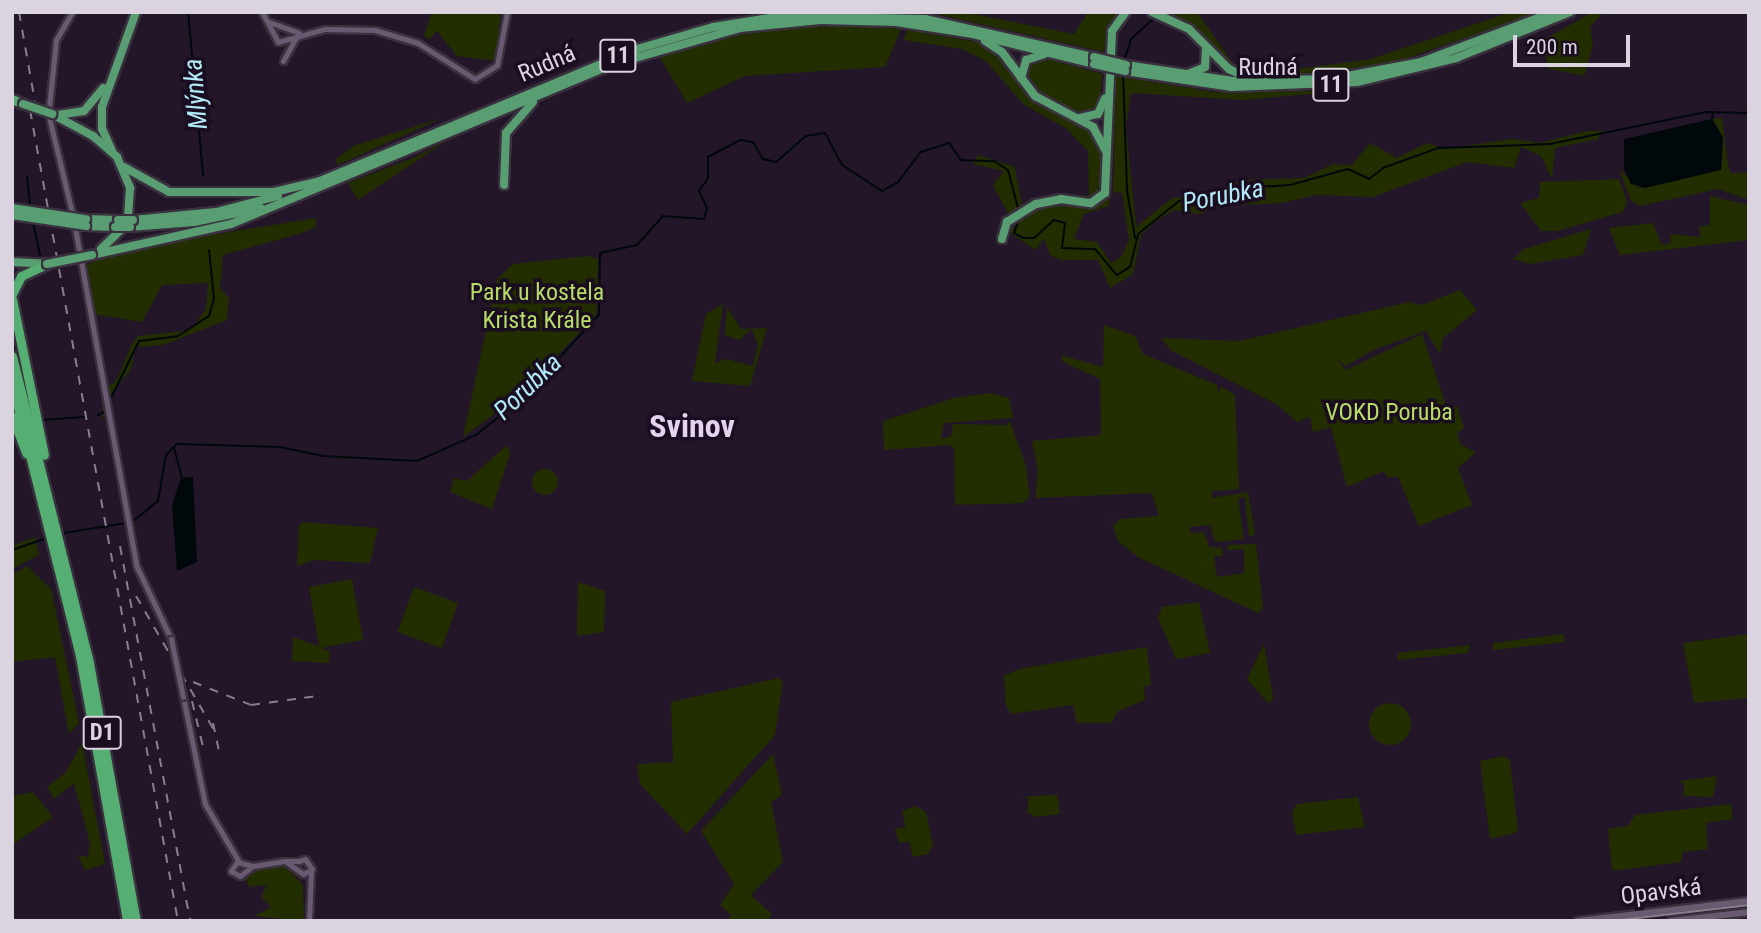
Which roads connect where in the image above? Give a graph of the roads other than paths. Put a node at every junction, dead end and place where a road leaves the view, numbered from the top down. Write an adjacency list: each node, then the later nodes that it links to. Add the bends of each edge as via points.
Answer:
1 (72, 12): 29 (street, via 55,40)
2 (136, 12): 17 (highway)
3 (262, 12): 10 (street)
4 (506, 12): 15 (street, via 497,65 477,78 432,50 388,33 344,28)
5 (1126, 12): 23 (highway, via 1113,27)
6 (1152, 12): 16 (highway, via 1184,26)
7 (1554, 12): 12 (highway, 11)
8 (1570, 12): 12 (highway, 11)
9 (898, 19): 11 (highway, Rudná / 11); 26 (highway, Rudná / 11, via 740,28 663,47); 36 (highway, Rudná / 11, via 782,16 682,34 601,62)
10 (267, 21): 15 (street, via 288,32); 15 (street, via 278,43)
11 (923, 22): 14 (highway, Rudná / 11); 20 (highway, Rudná / 11)
12 (1539, 22): 13 (highway, 11)
13 (1528, 27): 21 (highway, Rudná / 11, via 1422,68 1331,85 1231,88); 25 (highway, Rudná / 11, via 1391,69)
14 (954, 30): 18 (highway, Rudná / 11); 24 (highway, via 998,48)
15 (305, 33): 19 (street, via 287,46)
16 (1205, 43): 22 (highway, via 1205,67); 25 (highway, via 1234,73)
17 (124, 44): 30 (highway, via 92,104); 33 (highway, via 101,113)
18 (1054, 54): 20 (highway, Rudná / 11); 24 (highway, via 1027,59)
19 (284, 61)
20 (1094, 61): 21 (highway, 11, bridge)
21 (1126, 68): 22 (highway, Rudná / 11)
22 (1178, 75): 25 (highway, Rudná / 11)
23 (1109, 76): 31 (highway, via 1101,111); 32 (highway)
24 (1022, 81): 31 (highway, via 1042,101)
25 (1264, 82)
26 (550, 91): 36 (highway, Rudná / 11); 38 (highway, via 521,112 506,133)
27 (12, 100): 28 (highway)
28 (23, 104): 29 (highway, bridge)
29 (50, 113): 30 (highway); 40 (street)
30 (63, 118): 33 (highway)
31 (1077, 118): 32 (highway); 34 (highway, via 1098,132)
32 (1108, 125): 34 (highway)
33 (112, 151): 35 (highway)
34 (1108, 156): 46 (highway, via 1107,184 1099,200 1055,199 1025,210 1012,218)
35 (124, 167): 37 (highway, via 155,189 177,194 256,195); 42 (highway, via 131,195)
36 (355, 170): 37 (highway, 11)
37 (321, 184): 42 (highway, 11, via 216,219); 47 (highway, via 205,233)
38 (504, 185)
39 (12, 208): 43 (highway, 11, bridge)
40 (72, 213)
41 (12, 215): 43 (highway, 11, bridge)
42 (130, 221): 44 (highway, 11, bridge)
43 (86, 222): 44 (highway, 11)
44 (118, 226): 47 (highway)
45 (75, 228): 58 (street, bridge, via 136,565 171,639 205,804 240,865 285,861)
46 (1002, 239)
47 (92, 255): 49 (highway, bridge)
48 (12, 262): 49 (highway)
49 (47, 264): 50 (highway, via 21,276)
50 (12, 294)
51 (12, 299): 52 (highway)
52 (13, 305): 56 (highway)
53 (12, 356): 56 (highway, D1)
54 (12, 383): 56 (highway, D1)
55 (12, 416): 56 (highway)
56 (53, 523): 57 (highway, D1)
57 (59, 547): 63 (highway, D1); 64 (highway, D1)
58 (299, 867): 59 (street); 59 (street, via 309,861); 60 (street)
59 (311, 871): 60 (street)
60 (309, 891): 65 (street)
61 (1749, 901): 66 (main road, Opavská)
62 (1749, 912): 67 (main road, Opavská)
63 (127, 921)
64 (136, 921)
65 (309, 921)
66 (1578, 921)
67 (1671, 921)

